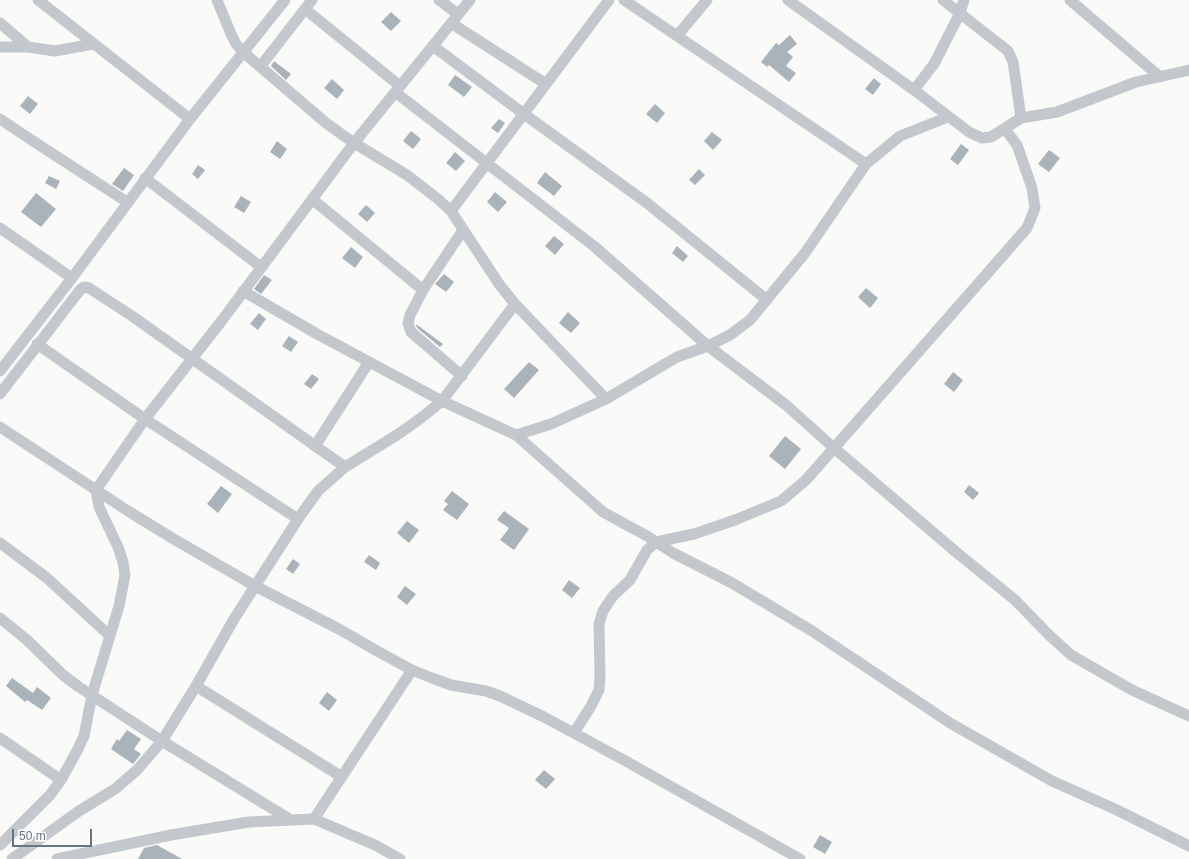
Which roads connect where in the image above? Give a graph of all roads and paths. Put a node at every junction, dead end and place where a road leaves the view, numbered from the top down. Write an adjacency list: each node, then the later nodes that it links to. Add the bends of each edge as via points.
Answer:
1 (38, 0): 18 (street)
2 (217, 0): 22 (street, via 231,34)
3 (285, 0): 22 (street)
4 (439, 0): 15 (street)
5 (470, 0): 15 (street)
6 (609, 0): 26 (street)
7 (624, 0): 17 (street)
8 (707, 0): 17 (street)
9 (788, 0): 28 (street)
10 (943, 0): 14 (street)
11 (964, 0): 14 (street)
12 (1070, 0): 25 (street)
13 (309, 4): 23 (street); 27 (street)
14 (960, 13): 28 (street, via 934,64); 32 (street, via 1008,51 1013,62)
15 (455, 19): 19 (street); 26 (street)
16 (0, 22): 21 (street)
17 (677, 36): 37 (street)
18 (93, 44): 21 (street, via 54,51); 33 (street)
19 (433, 46): 27 (street); 29 (street)
20 (0, 47): 21 (street)
21 (28, 47)
22 (243, 52): 23 (street); 33 (street)
23 (260, 67): 35 (street)
24 (1189, 70): 25 (street)
25 (1160, 76): 32 (street, via 1136,82 1056,112)
26 (546, 84): 29 (street)
27 (397, 89): 35 (street); 36 (street)
28 (914, 90): 30 (street)
29 (524, 114): 36 (street); 48 (street, via 647,203)
30 (948, 117): 34 (street, via 982,138); 37 (street, via 900,136)
31 (0, 118): 40 (street)
32 (1021, 118): 34 (street)
33 (190, 119): 38 (street)
34 (1005, 129): 63 (street, via 1017,145 1032,188 1035,208 1027,228)
35 (354, 143): 39 (street); 41 (street, via 407,175)
36 (486, 163): 41 (street); 51 (street, via 595,247)
37 (866, 164): 48 (street, via 805,253)
38 (145, 178): 40 (street); 44 (street)
39 (312, 199): 44 (street); 46 (street)
40 (128, 202): 45 (street)
41 (451, 211): 43 (street)
42 (0, 228): 45 (street)
43 (463, 230): 46 (street); 49 (street)
44 (262, 267): 47 (street)
45 (72, 278): 54 (street)
46 (423, 290): 55 (street, via 410,315 408,323 411,332)
47 (243, 291): 52 (street); 53 (street)
48 (767, 300): 51 (street, via 750,320 730,335)
49 (515, 304): 55 (street); 57 (street)
50 (37, 344): 52 (street, via 84,287 132,316); 56 (street); 59 (street)
51 (708, 346): 57 (street, via 677,357); 63 (street, via 786,405)
52 (192, 360): 59 (street); 62 (street)
53 (369, 362): 58 (street); 62 (street)
54 (0, 371)
55 (462, 376): 58 (street)
56 (0, 394)
57 (606, 398): 61 (street, via 551,424)
58 (442, 401): 61 (street); 64 (street, via 397,435)
59 (145, 419): 65 (street); 66 (street)
60 (0, 427): 65 (street)
61 (516, 435): 68 (street, via 603,512)
62 (315, 446): 64 (street)
63 (834, 448): 68 (street, via 806,480 781,501 694,534); 75 (street, via 1015,600 1072,655 1132,690)
64 (346, 467): 66 (street, via 318,490)
65 (96, 490): 69 (street); 71 (street, via 99,507 118,547 125,576)
66 (298, 519): 69 (street)
67 (0, 542): 71 (street, via 47,578)
68 (656, 542): 76 (street, via 647,550 630,580 613,596 603,611 599,624 598,690); 84 (street, via 672,553 732,583 812,631 950,723 1052,781)
69 (255, 586): 72 (street); 73 (street)
70 (0, 618): 74 (street, via 63,675)
71 (110, 636): 74 (street)
72 (412, 670): 76 (street, via 451,684 500,696); 79 (street)
73 (196, 686): 78 (street); 79 (street)
74 (92, 695): 78 (street); 80 (street, via 84,736)
75 (1189, 716)
76 (574, 733): 88 (street)
77 (0, 738): 80 (street)
78 (162, 741): 82 (street); 85 (street, via 138,770 115,789 79,811)
79 (342, 777): 81 (street)
80 (61, 780): 83 (street, via 50,795)
81 (314, 819): 82 (street); 87 (street, via 375,845)
82 (291, 820): 86 (street, via 249,822)
83 (0, 844)
84 (1189, 846)
85 (12, 859)
86 (57, 859)
87 (400, 859)
88 (800, 859)

